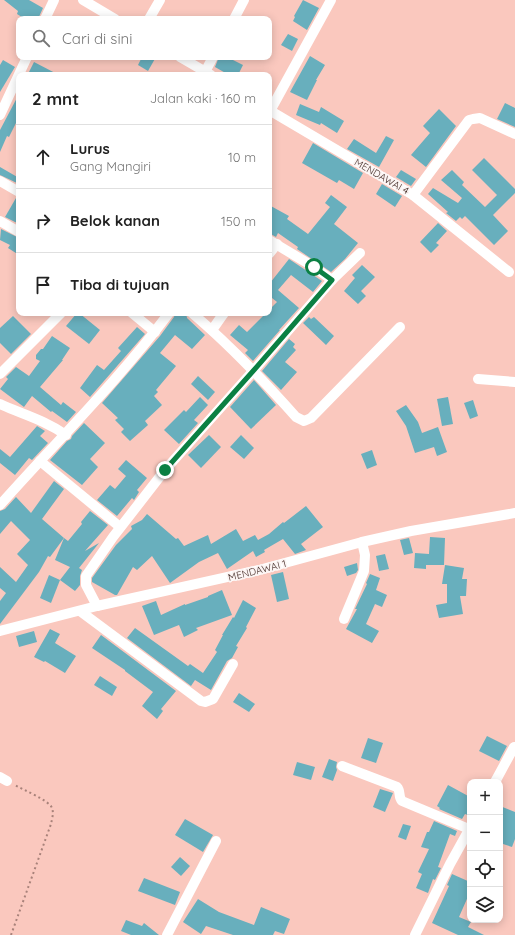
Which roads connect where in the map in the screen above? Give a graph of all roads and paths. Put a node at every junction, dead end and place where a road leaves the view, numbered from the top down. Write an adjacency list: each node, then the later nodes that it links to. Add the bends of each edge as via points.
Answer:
1 (54, 0): 6 (street)
2 (83, 0): 7 (street)
3 (160, 0): 8 (street)
4 (244, 0): 9 (street)
5 (331, 0): 17 (street)
6 (46, 16)
7 (110, 16)
8 (151, 16)
9 (236, 16)
10 (26, 60): 13 (street)
11 (185, 60): 14 (street)
12 (213, 60): 15 (street)
13 (22, 72)
14 (206, 72)
15 (208, 72)
16 (16, 89): 19 (street)
17 (272, 106)
18 (272, 111): 23 (street, MENDAWAI 4)
19 (0, 115)
20 (515, 134): 23 (street, MENDAWAI 4, via 480,118 469,120)
21 (0, 181): 22 (street)
22 (16, 190)
23 (413, 195): 28 (street)
24 (0, 221): 25 (street)
25 (16, 230)
26 (273, 242): 29 (street)
27 (360, 253): 29 (street)
28 (509, 272)
29 (332, 280): 38 (street)
30 (58, 316): 39 (street)
31 (136, 316): 37 (street)
32 (167, 316): 37 (street)
33 (196, 316): 36 (street)
34 (222, 316): 36 (street)
35 (400, 327): 38 (street, via 307,420 296,417)
36 (212, 330): 38 (street)
37 (155, 332): 43 (street)
38 (254, 370): 47 (street, via 165,470)
39 (0, 374)
40 (478, 379): 41 (street)
41 (515, 382)
42 (0, 404): 43 (street, via 55,427)
43 (66, 435): 44 (street)
44 (40, 461): 45 (street); 47 (street)
45 (0, 505)
46 (515, 513): 48 (street, MENDAWAI 1)
47 (120, 527): 49 (street, via 86,576 86,585)
48 (362, 542): 49 (street, MENDAWAI 1, via 259,570); 51 (street, via 365,555 364,571)
49 (97, 606): 50 (street, MENDAWAI 1)
50 (80, 611): 52 (street, MENDAWAI 1); 53 (street, via 201,701 213,699)
51 (344, 619)
52 (0, 631)
53 (233, 664)
54 (514, 746): 57 (street)
55 (342, 766): 58 (street, via 397,787 402,801)
56 (3, 779): 61 (path, via 49,803 52,809 51,824)
57 (497, 779)
58 (467, 827)
59 (467, 833): 63 (street)
60 (216, 841): 62 (street)
61 (11, 935)
62 (167, 935)
63 (415, 935)

